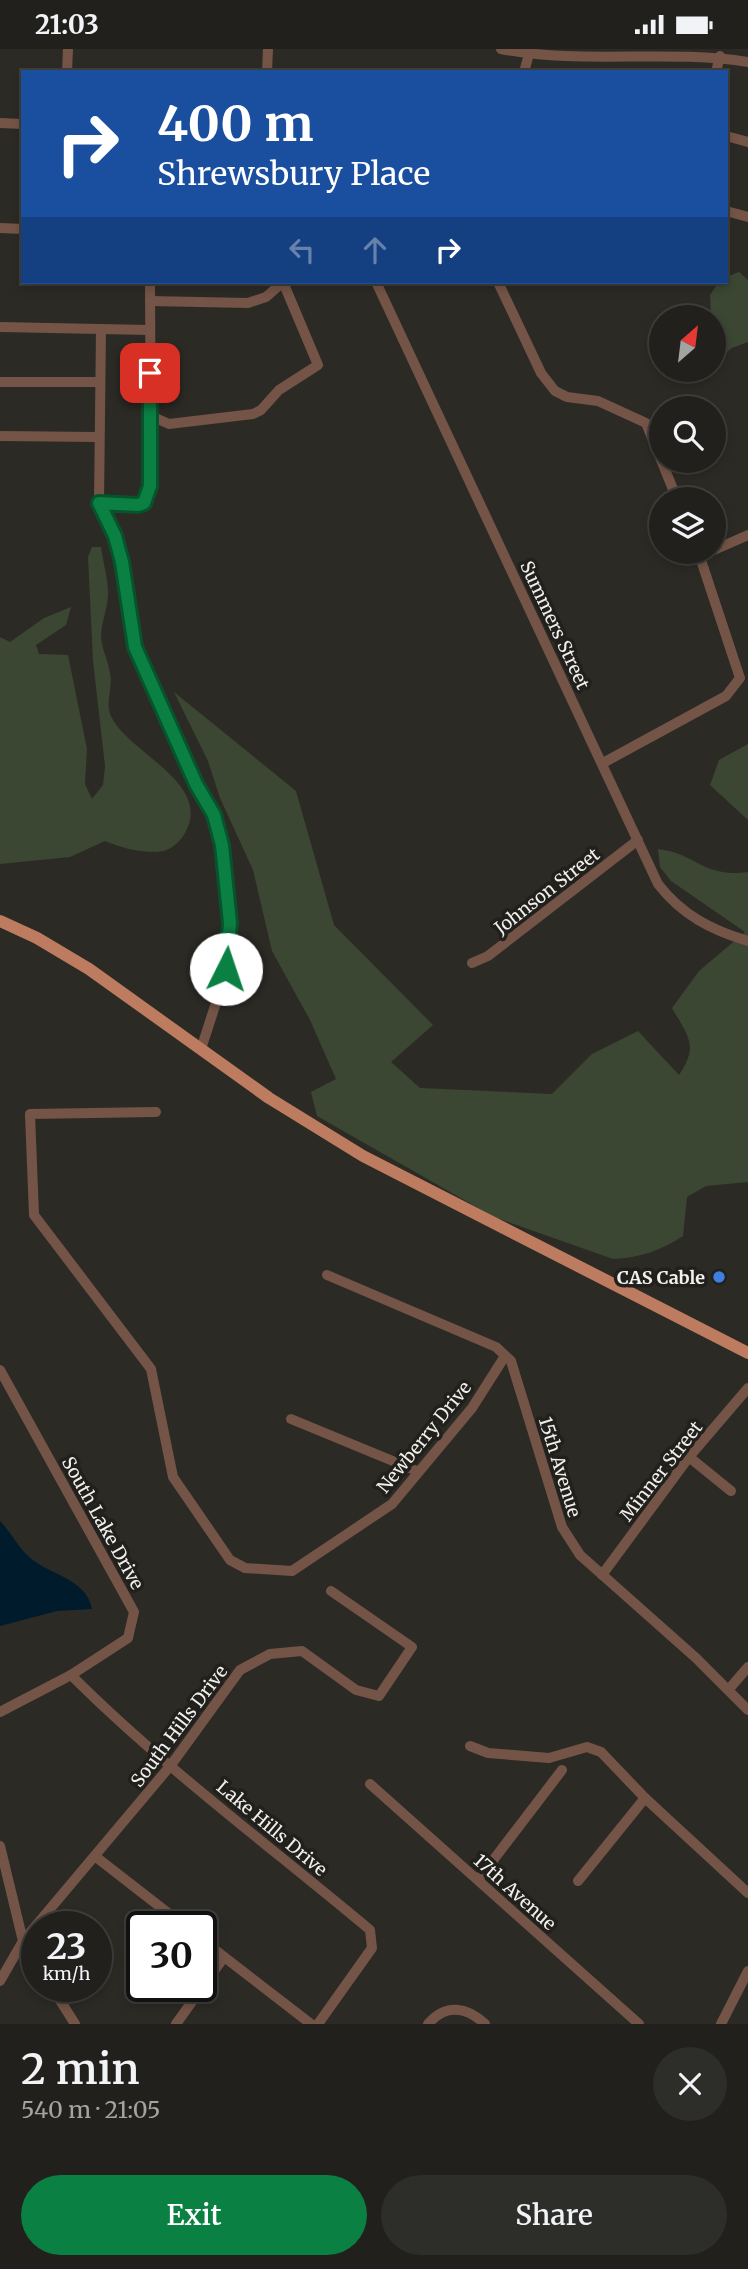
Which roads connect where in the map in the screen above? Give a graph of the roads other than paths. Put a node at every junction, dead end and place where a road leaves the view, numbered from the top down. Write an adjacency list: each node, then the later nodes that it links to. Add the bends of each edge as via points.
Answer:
1 (68, 49): 7 (street)
2 (268, 49): 8 (street)
3 (501, 49): 4 (street)
4 (529, 54): 5 (street); 9 (street)
5 (720, 56): 6 (street); 10 (street)
6 (748, 62)
7 (67, 70)
8 (267, 70)
9 (525, 70)
10 (716, 70)
11 (0, 123): 12 (street)
12 (21, 124)
13 (728, 137): 14 (street)
14 (748, 142)
15 (728, 212): 16 (street)
16 (748, 217)
17 (0, 228): 18 (street)
18 (21, 229)
19 (150, 284): 24 (street)
20 (281, 284): 24 (street, via 266,297 248,303)
21 (284, 284): 30 (street, via 318,365 279,390 253,414 169,424)
22 (377, 284): 38 (street, Summers Street)
23 (499, 284): 33 (street, via 541,373 555,391 598,401 646,423)
24 (150, 301): 27 (street)
25 (0, 327): 26 (street)
26 (101, 329): 27 (street); 29 (street)
27 (149, 330): 30 (street)
28 (0, 382): 29 (street)
29 (99, 382): 32 (street)
30 (151, 417): 34 (street, via 146,498 138,505)
31 (0, 436): 32 (street)
32 (98, 437): 34 (street)
33 (672, 487)
34 (99, 503): 43 (street, via 122,562 135,647 214,815 222,845 230,923 226,969)
35 (748, 535): 36 (street)
36 (726, 545)
37 (702, 564): 38 (street, via 740,678 726,697)
38 (603, 763): 39 (street, Summers Street)
39 (638, 840): 41 (street, Summers Street, via 672,903 695,920); 42 (street, Johnson Street, via 488,956)
40 (0, 921): 43 (main road, via 89,969)
41 (748, 941)
42 (472, 963)
43 (201, 1049): 46 (main road, via 317,1130 363,1156)
44 (156, 1112): 52 (street, Newberry Drive, via 30,1114 34,1215 151,1369 173,1478 230,1560 245,1568 292,1571 392,1504)
45 (327, 1275): 47 (street, via 496,1347)
46 (748, 1353)
47 (505, 1356): 52 (street, Newberry Drive, via 472,1408); 54 (street, 15th Avenue, via 511,1361 562,1527 580,1555)
48 (0, 1370): 57 (street, South Lake Drive, via 134,1612 128,1637)
49 (748, 1388): 51 (street, Minner Street)
50 (291, 1419): 52 (street)
51 (690, 1457): 53 (street); 54 (street, Minner Street)
52 (417, 1471)
53 (731, 1491)
54 (602, 1575): 58 (street, 15th Avenue)
55 (331, 1591): 62 (street, South Hills Drive, via 412,1647 379,1696 356,1690 302,1651 270,1654 240,1670)
56 (748, 1667): 58 (street)
57 (71, 1675): 60 (street, South Lake Drive); 62 (street, Lake Hills Drive, via 130,1734)
58 (729, 1689): 59 (street, 15th Avenue)
59 (748, 1710)
60 (0, 1711)
61 (470, 1746): 65 (street, via 488,1753 549,1758 587,1747 601,1752)
62 (172, 1765): 67 (street, South Hills Drive); 83 (street, Lake Hills Drive, via 370,1930 372,1948)
63 (562, 1770): 68 (street)
64 (370, 1784): 68 (street, 17th Avenue)
65 (645, 1798): 69 (street); 70 (street)
66 (0, 1846): 73 (street)
67 (96, 1857): 71 (street, South Hills Drive); 72 (street)
68 (478, 1880): 86 (street, 17th Avenue)
69 (578, 1881)
70 (748, 1893)
71 (49, 1911)
72 (165, 1911)
73 (21, 1933)
74 (21, 1944): 78 (street, South Hills Drive)
75 (217, 1952): 76 (street)
76 (224, 1957): 81 (street); 82 (street)
77 (748, 1971): 87 (street)
78 (0, 1981)
79 (61, 2002): 80 (street)
80 (75, 2024)
81 (176, 2024)
82 (311, 2024)
83 (318, 2024)
84 (429, 2024): 85 (street, via 436,2015 453,2009 472,2012)
85 (485, 2024)
86 (639, 2024)
87 (721, 2024)

